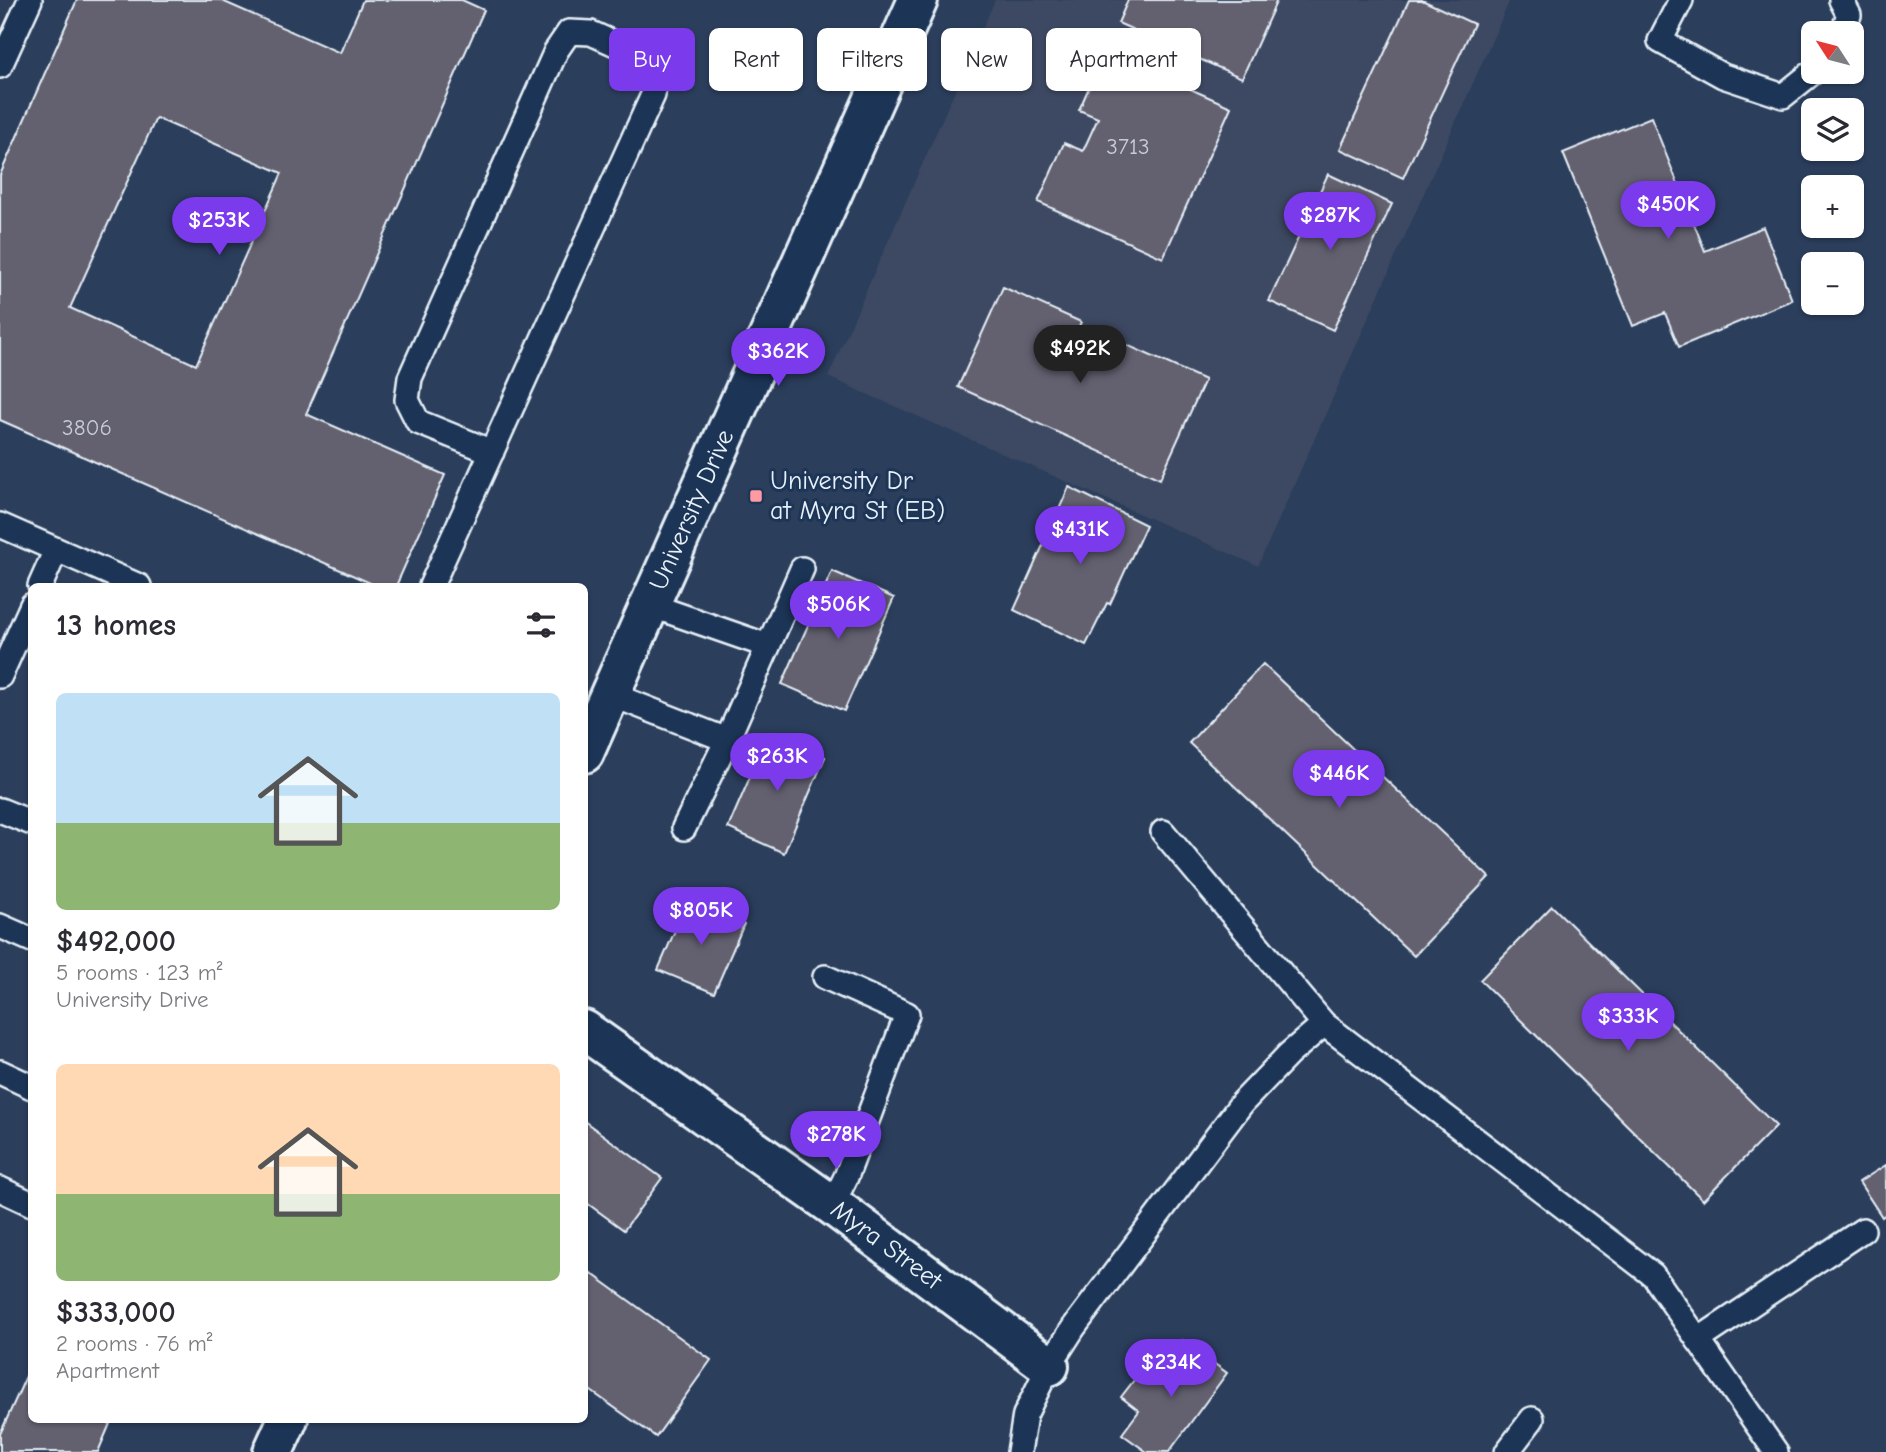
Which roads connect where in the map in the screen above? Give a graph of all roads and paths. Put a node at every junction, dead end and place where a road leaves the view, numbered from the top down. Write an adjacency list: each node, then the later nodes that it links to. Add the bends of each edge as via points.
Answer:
1 (30, 0): 6 (lane)
2 (918, 0): 15 (main road, University Drive)
3 (1681, 0): 7 (lane, via 1660,41 1723,76 1783,96)
4 (1841, 0): 5 (lane, via 1849,15)
5 (1847, 21)
6 (0, 66)
7 (1801, 82)
8 (492, 452): 8 (lane, via 653,95 651,60 591,33 569,32 555,51 410,378 407,400 418,422); 14 (lane)
9 (0, 525): 10 (lane)
10 (56, 550): 12 (lane); 13 (lane)
11 (802, 569): 17 (lane)
12 (41, 583)
13 (132, 583)
14 (432, 583)
15 (650, 605): 17 (lane); 19 (main road, University Drive)
16 (28, 614): 18 (lane)
17 (768, 646): 20 (lane)
18 (0, 676)
19 (610, 694): 20 (lane); 21 (main road, University Drive)
20 (727, 740): 24 (lane)
21 (588, 744)
22 (0, 810): 23 (lane)
23 (28, 821)
24 (684, 828)
25 (1163, 832): 29 (lane)
26 (0, 926): 27 (lane)
27 (28, 938)
28 (825, 977): 35 (lane, via 907,1014)
29 (1324, 1024): 37 (lane, via 1653,1275); 38 (lane, via 1242,1103)
30 (588, 1033): 35 (main road, Myra Street)
31 (0, 1072): 32 (lane)
32 (28, 1085)
33 (0, 1189): 34 (lane)
34 (28, 1202)
35 (832, 1205): 38 (main road, Myra Street)
36 (1863, 1230): 37 (lane)
37 (1698, 1340): 44 (lane)
38 (1049, 1366): 42 (lane, via 1025,1415)
39 (1532, 1419): 43 (lane)
40 (286, 1423): 41 (main road)
41 (273, 1452)
42 (1019, 1452)
43 (1507, 1452)
44 (1776, 1452)

